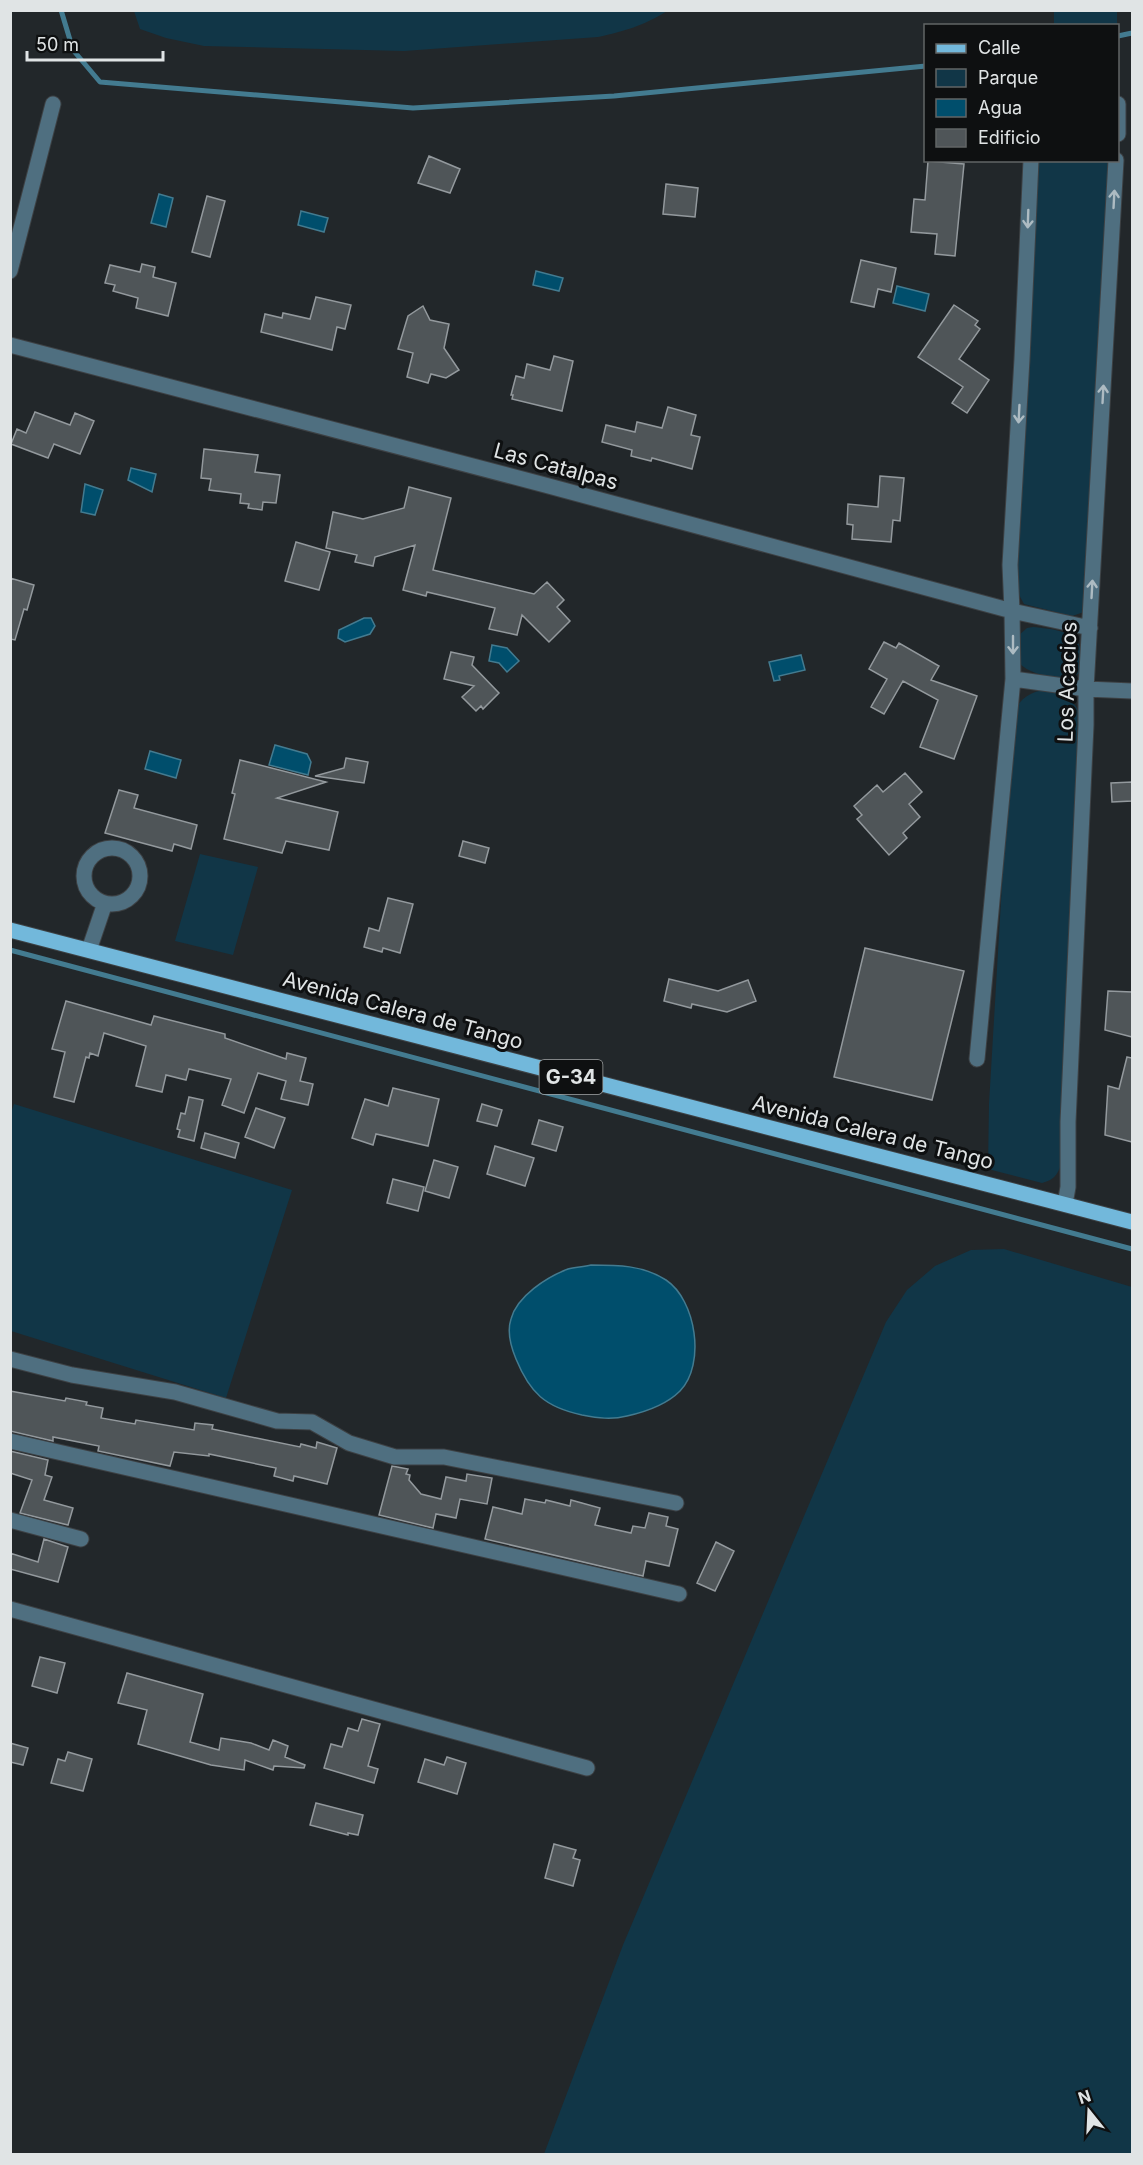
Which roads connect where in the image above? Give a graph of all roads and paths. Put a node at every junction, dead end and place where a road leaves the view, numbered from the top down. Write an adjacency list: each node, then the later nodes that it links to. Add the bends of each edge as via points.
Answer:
1 (53, 104): 4 (street)
2 (1031, 162): 6 (street, one-way to 6, via 1010,565)
3 (1116, 162): 7 (street, Los Acacios, one-way to 3)
4 (10, 271)
5 (10, 345): 6 (street, Las Catalpas)
6 (1012, 611): 7 (street, Las Catalpas); 8 (street, one-way to 8)
7 (1090, 628): 9 (street, Los Acacios)
8 (1013, 680): 9 (street); 14 (street)
9 (1086, 689): 10 (street); 15 (street, Los Acacios)
10 (1132, 691)
11 (105, 903): 13 (street)
12 (10, 930): 13 (main road, Avenida Calera de Tango / G-34)
13 (89, 950): 15 (main road, Avenida Calera de Tango / G-34)
14 (977, 1059)
15 (1065, 1204): 16 (main road, Avenida Calera de Tango / G-34)
16 (1132, 1222)
17 (10, 1359): 19 (street, via 72,1375 175,1392 277,1422 312,1422 349,1443 395,1457 444,1457)
18 (10, 1441): 22 (street)
19 (676, 1503)
20 (10, 1520): 21 (street)
21 (81, 1539)
22 (679, 1594)
23 (10, 1609): 24 (street)
24 (587, 1768)

